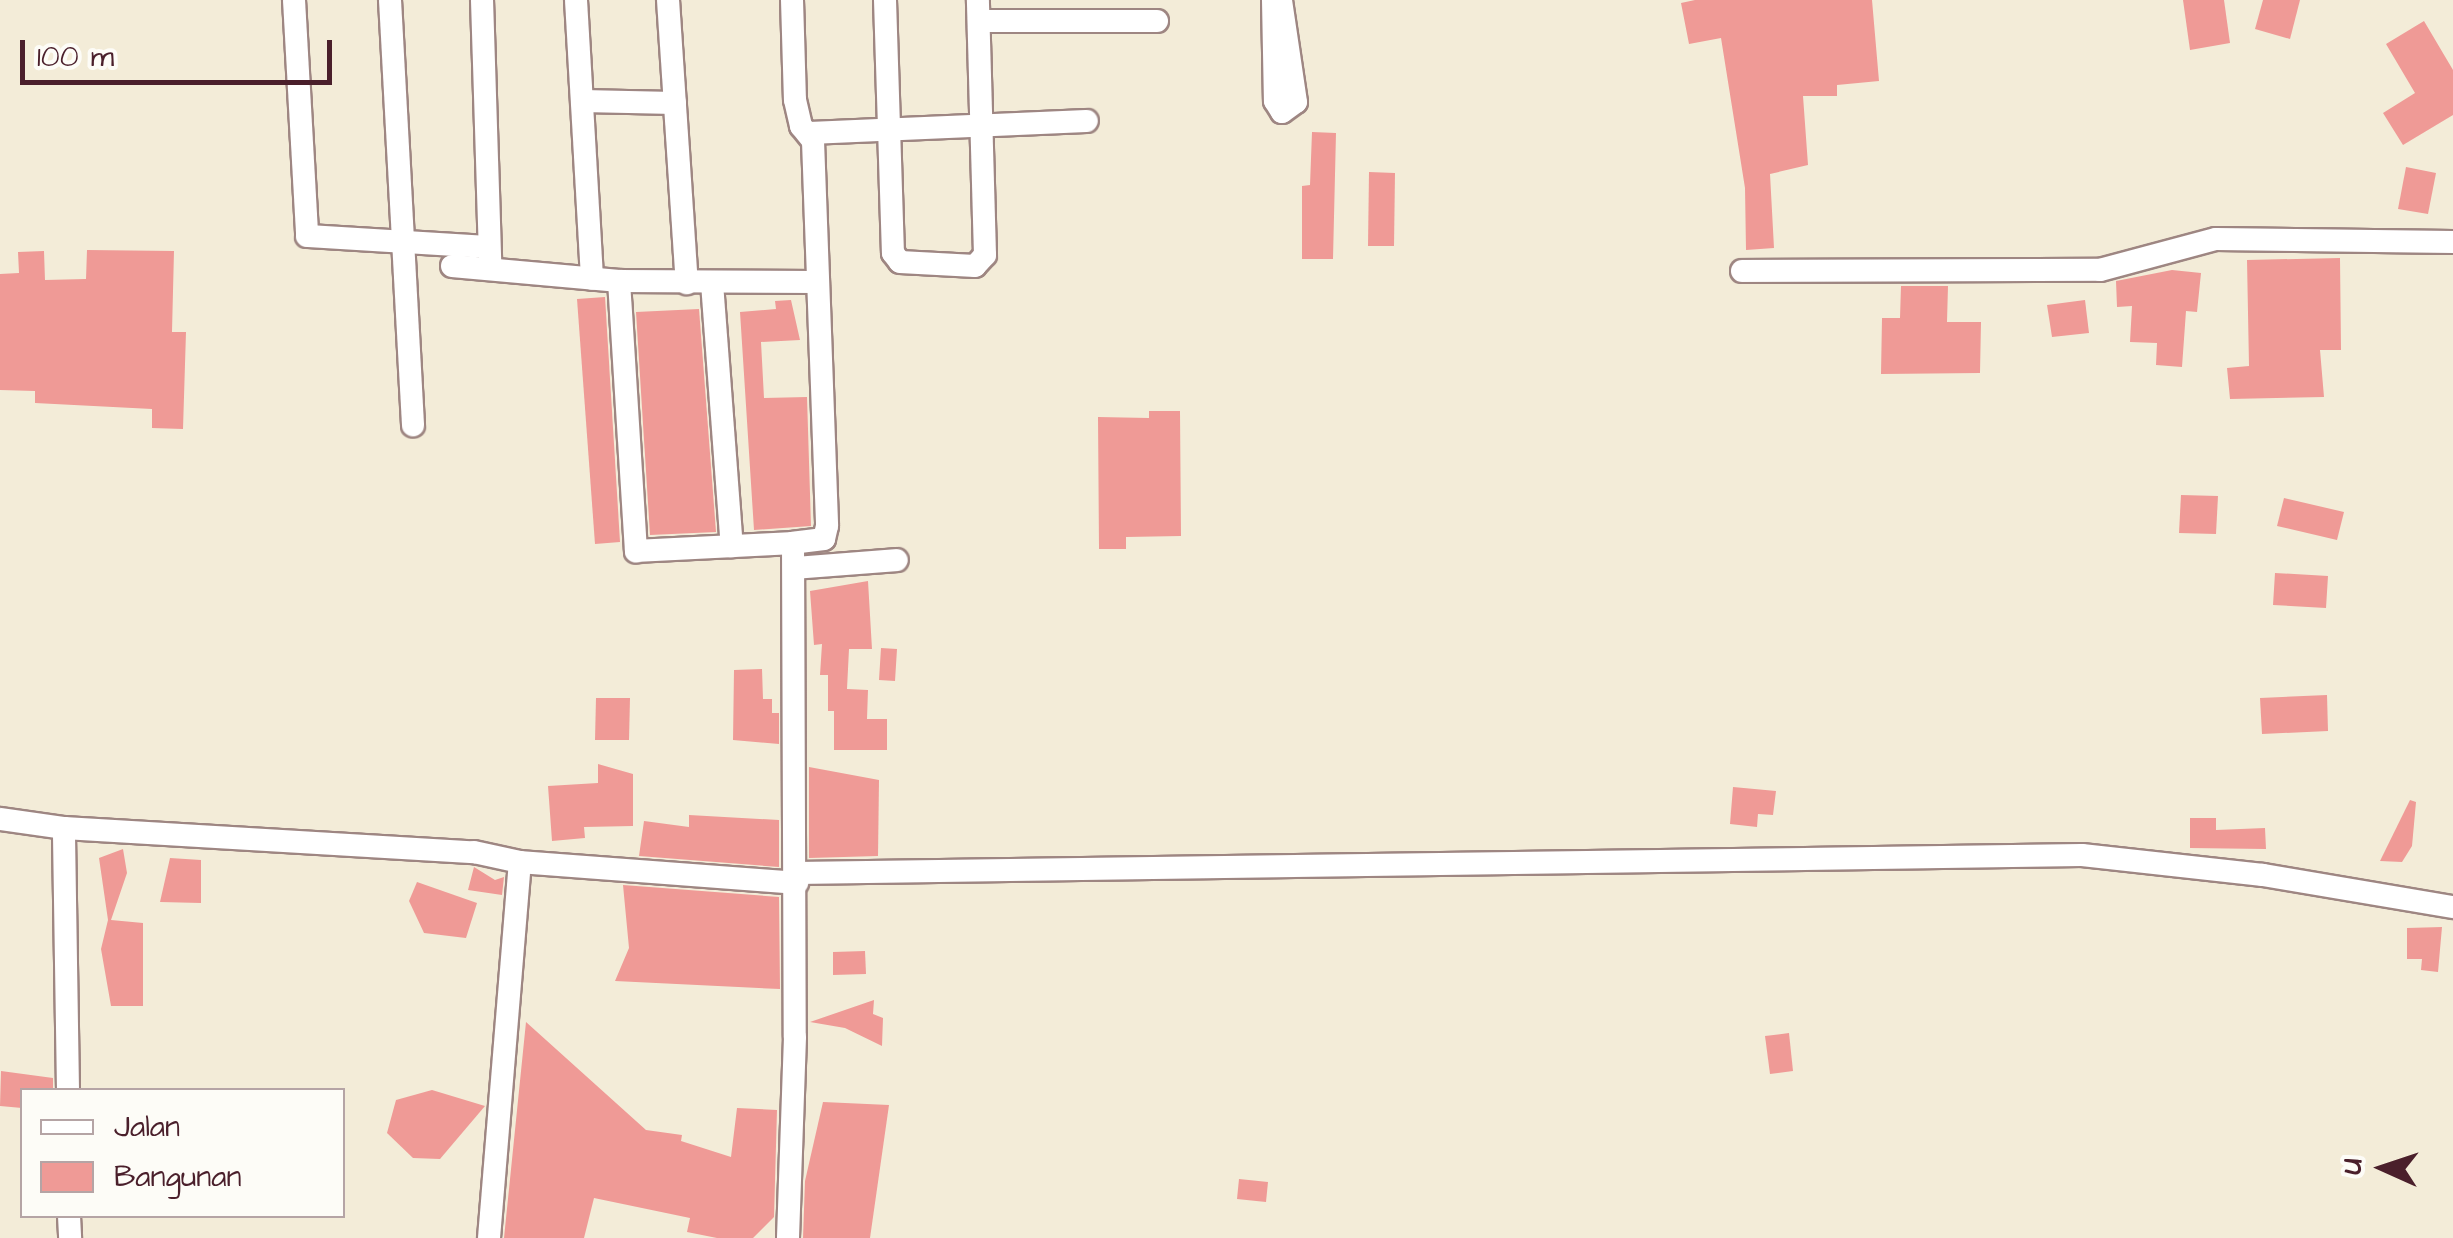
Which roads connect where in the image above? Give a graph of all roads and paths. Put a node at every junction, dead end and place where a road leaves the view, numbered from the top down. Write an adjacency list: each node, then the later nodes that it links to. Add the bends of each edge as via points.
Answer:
1 (294, 0): 18 (street, via 307,236)
2 (390, 0): 18 (street)
3 (482, 0): 20 (street)
4 (576, 0): 12 (street)
5 (668, 0): 13 (street)
6 (792, 0): 17 (street, via 795,100)
7 (885, 0): 16 (street)
8 (1273, 0): 9 (street, via 1274,101 1282,112 1296,102)
9 (1281, 0)
10 (980, 11): 11 (street); 15 (street)
11 (1157, 21)
12 (582, 102): 13 (street); 23 (street)
13 (675, 102): 25 (street)
14 (1087, 121): 15 (street)
15 (984, 125): 16 (street); 16 (street, via 985,254 975,266 896,259)
16 (890, 129): 17 (street)
17 (809, 133): 26 (street)
18 (402, 241): 20 (street); 28 (street)
19 (2453, 242): 22 (street, via 2216,239 2100,270)
20 (490, 258): 21 (street); 23 (street)
21 (452, 266)
22 (1742, 271)
23 (592, 278): 24 (street)
24 (619, 281): 25 (street); 30 (street, via 636,551)
25 (687, 282): 27 (street)
26 (816, 282): 27 (street); 29 (street, via 827,526 824,539)
27 (712, 283): 30 (street)
28 (413, 425)
29 (793, 542): 30 (street); 32 (street)
30 (732, 546)
31 (897, 560): 32 (street)
32 (794, 568): 36 (street)
33 (0, 819): 34 (street)
34 (64, 828): 35 (street, via 474,852); 38 (street)
35 (520, 862): 36 (street); 39 (street)
36 (796, 878): 37 (street, via 2082,855 2263,875); 40 (street)
37 (2453, 907)
38 (68, 1088)
39 (489, 1238)
40 (788, 1238)

